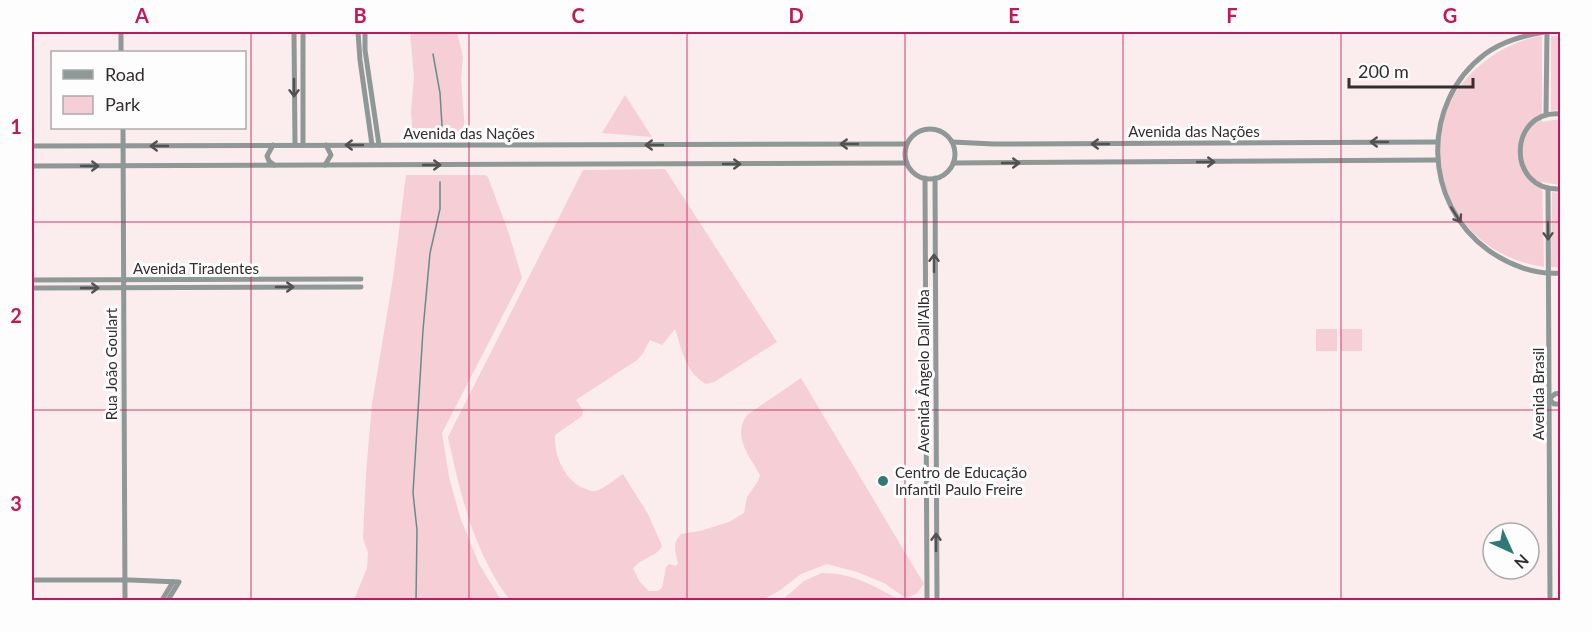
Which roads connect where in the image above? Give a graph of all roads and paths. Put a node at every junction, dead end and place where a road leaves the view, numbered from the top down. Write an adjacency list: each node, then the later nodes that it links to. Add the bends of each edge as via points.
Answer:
1 (121, 32): 7 (main road)
2 (294, 32): 14 (main road, one-way to 14)
3 (303, 32): 15 (main road)
4 (358, 32): 17 (main road)
5 (365, 32): 17 (main road)
6 (1545, 32): 9 (main road); 12 (main road, via 1501,45 1472,66 1449,97)
7 (122, 51)
8 (1560, 114): 9 (main road)
9 (1546, 116): 30 (main road, via 1527,129 1520,151 1529,177)
10 (123, 129): 19 (main road, Rua João Goulart)
11 (952, 142): 12 (main road, Avenida das Nações, one-way to 11); 13 (main road, via 942,132 926,129); 23 (main road)
12 (1437, 142): 21 (main road)
13 (907, 144): 17 (main road, Avenida das Nações, one-way to 17); 22 (main road)
14 (295, 145): 15 (main road, Avenida das Nações); 20 (main road, Avenida das Nações)
15 (303, 145): 16 (main road, Avenida das Nações)
16 (326, 145): 17 (main road, Avenida das Nações, one-way to 16); 25 (main road, via 331,155)
17 (375, 145)
18 (32, 146): 19 (main road, Avenida das Nações)
19 (123, 146): 20 (main road, Avenida das Nações, one-way to 19); 27 (main road, Rua João Goulart)
20 (273, 146): 24 (main road, via 267,156)
21 (1437, 160): 23 (main road, Avenida das Nações, one-way to 21); 32 (main road, one-way to 32, via 1449,204 1472,237 1512,264)
22 (907, 163): 25 (main road, one-way to 22); 28 (main road, via 914,173)
23 (953, 163): 29 (main road)
24 (274, 165): 25 (main road); 27 (main road)
25 (325, 165)
26 (32, 166): 27 (main road, one-way to 27)
27 (123, 166): 36 (main road, Rua João Goulart)
28 (926, 178): 29 (main road); 49 (main road, Avenida Ângelo Dall'Alba)
29 (935, 178): 50 (main road, Avenida Ângelo Dall'Alba, one-way to 29)
30 (1548, 188): 31 (main road); 32 (main road, Avenida Brasil, one-way to 32)
31 (1560, 189)
32 (1549, 273): 33 (main road); 41 (main road, Avenida Brasil)
33 (1560, 273)
34 (361, 279): 36 (main road, Avenida Tiradentes)
35 (32, 280): 36 (main road, Avenida Tiradentes)
36 (123, 280): 39 (main road, Rua João Goulart)
37 (361, 287): 39 (main road, Avenida Tiradentes, one-way to 37)
38 (32, 288): 39 (main road, Avenida Tiradentes, one-way to 39)
39 (122, 288): 44 (main road, Rua João Goulart)
40 (1560, 393): 41 (main road)
41 (1550, 399): 42 (main road); 51 (main road, Avenida Brasil)
42 (1560, 405)
43 (32, 580): 44 (main road)
44 (125, 580): 45 (main road); 46 (main road, Rua João Goulart)
45 (176, 582): 47 (main road); 48 (main road)
46 (125, 600)
47 (162, 600)
48 (168, 600)
49 (927, 600)
50 (937, 600)
51 (1551, 600)

